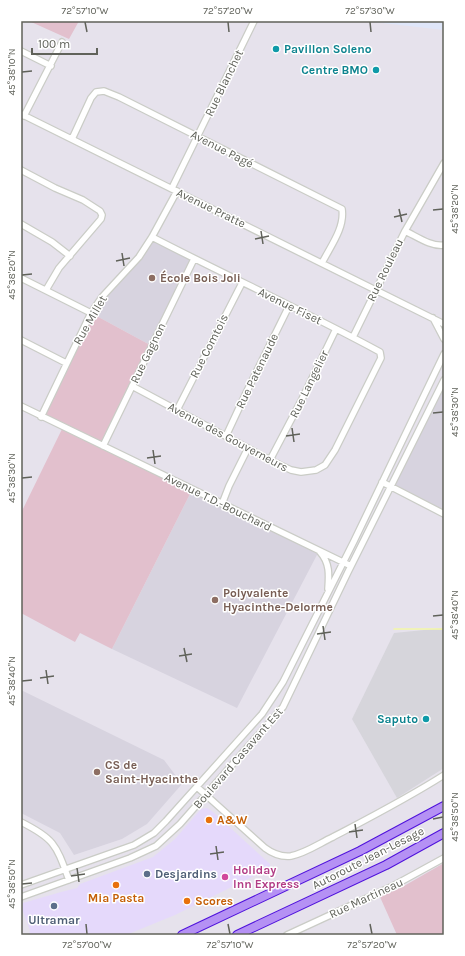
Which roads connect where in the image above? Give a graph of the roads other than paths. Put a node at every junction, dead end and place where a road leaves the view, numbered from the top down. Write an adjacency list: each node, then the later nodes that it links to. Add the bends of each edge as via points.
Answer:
1 (254, 21): 6 (street, Rue Blanchet)
2 (62, 42): 4 (street)
3 (21, 51): 4 (street)
4 (50, 66): 5 (street)
5 (22, 115): 7 (street, Avenue Pratte)
6 (198, 137): 7 (street, Avenue Pagé, via 119,97 100,91 91,98); 10 (street, Rue Blanchet); 17 (street, Avenue Pagé, via 342,209 344,218)
7 (72, 139): 10 (street, Avenue Pratte)
8 (444, 163): 12 (street, Rue Rouleau)
9 (21, 170): 15 (street, via 100,211 101,219)
10 (174, 190): 13 (street, Rue Millet); 17 (street, Avenue Pratte)
11 (21, 224): 15 (street)
12 (405, 230): 14 (street, via 430,243); 20 (street, Rue Rouleau)
13 (152, 237): 16 (street, Avenue Fiset); 23 (street, Rue Millet, via 139,257 102,297)
14 (444, 245)
15 (70, 256): 21 (street, via 59,268)
16 (194, 259): 19 (street, Avenue Fiset); 36 (street, Rue Gagnon)
17 (322, 263): 20 (street, Avenue Pratte)
18 (21, 278): 21 (street)
19 (242, 283): 22 (street, Avenue Fiset); 38 (street, Rue Comtois)
20 (375, 289): 24 (street, Avenue Pratte); 28 (street, Rue Rouleau)
21 (46, 290): 23 (street)
22 (289, 306): 27 (street, Avenue Fiset); 40 (street, Rue Patenaude)
23 (91, 313): 34 (street, Rue Millet)
24 (433, 318): 25 (street); 26 (street, Avenue Pratte); 29 (street)
25 (444, 320)
26 (444, 324)
27 (336, 329): 28 (street, Avenue Fiset); 43 (street, Rue Langelier)
28 (353, 337): 33 (street, Avenue Fiset, via 380,352)
29 (444, 339)
30 (21, 340): 34 (street)
31 (444, 347): 32 (street, Boulevard Casavant Est)
32 (444, 355): 44 (street, Boulevard Casavant Est)
33 (381, 358): 43 (street, Avenue des Gouverneurs, via 325,465 316,470 301,472)
34 (66, 363): 39 (street, Rue Millet)
35 (444, 380): 45 (street, Boulevard Casavant Est)
36 (132, 386): 38 (street, Avenue des Gouverneurs); 41 (street, Rue Gagnon)
37 (21, 406): 39 (street, Avenue T.D.-Bouchard)
38 (177, 410): 40 (street, Avenue des Gouverneurs)
39 (41, 417): 41 (street, Avenue T.D.-Bouchard)
40 (226, 436): 42 (street, Avenue des Gouverneurs)
41 (103, 446): 46 (street, Avenue T.D.-Bouchard)
42 (248, 448): 43 (street, Avenue des Gouverneurs); 46 (street)
43 (270, 460)
44 (382, 482): 45 (street); 49 (street, Boulevard Casavant Est)
45 (391, 486): 47 (street); 50 (street, Boulevard Casavant Est)
46 (222, 504): 48 (street, Avenue T.D.-Bouchard)
47 (444, 514)
48 (319, 550): 49 (street, Avenue T.D.-Bouchard); 51 (street, via 329,570)
49 (343, 562): 50 (street, Avenue T.D.-Bouchard); 51 (street, Boulevard Casavant Est)
50 (351, 566): 54 (street, Boulevard Casavant Est, via 283,707)
51 (328, 592): 53 (street, Boulevard Casavant Est, via 283,682 262,714)
52 (444, 775): 54 (street, via 348,829 305,851 289,856 278,855 265,848)
53 (197, 787): 54 (street); 59 (street, Boulevard Casavant Est, via 163,825 147,838)
54 (206, 795): 60 (street, Boulevard Casavant Est, via 168,836 152,849)
55 (444, 806): 63 (highway, Autoroute Jean-Lesage, via 360,852)
56 (21, 822): 59 (street, via 49,839 59,853)
57 (444, 833): 64 (highway, Autoroute Jean-Lesage, via 386,865)
58 (444, 858): 65 (street, Rue Martineau, via 391,887)
59 (65, 870): 60 (street); 61 (street, Boulevard Casavant Est)
60 (69, 880): 62 (street, Boulevard Casavant Est)
61 (21, 885)
62 (21, 897)
63 (182, 935)
64 (237, 935)
65 (287, 935)

